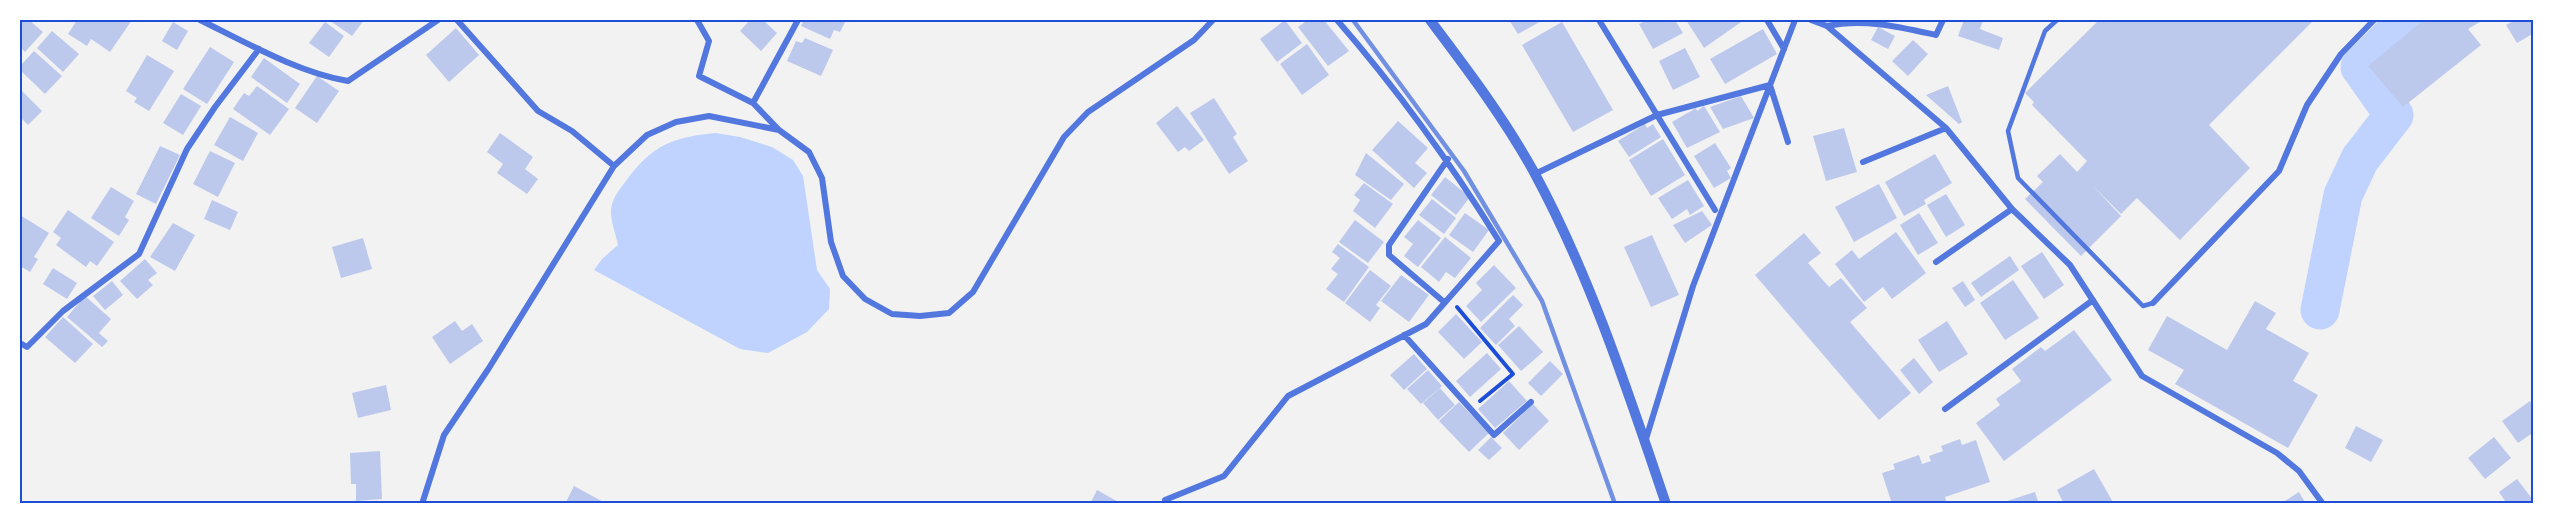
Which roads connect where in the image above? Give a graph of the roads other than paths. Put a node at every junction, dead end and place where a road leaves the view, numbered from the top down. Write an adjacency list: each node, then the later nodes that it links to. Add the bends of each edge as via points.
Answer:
1 (200, 20): 17 (street)
2 (438, 20): 17 (street, via 348,81)
3 (457, 20): 27 (street, via 538,111 572,131)
4 (697, 20): 20 (street, via 710,41 699,76)
5 (798, 20): 20 (street)
6 (1213, 20): 23 (street, via 1194,40 1088,112 1064,137 973,292 950,313 892,314 865,299 843,276 831,242 822,178 809,152)
7 (1337, 20): 25 (street, via 1381,70)
8 (1430, 20): 28 (street, via 1481,88)
9 (1599, 20): 21 (street)
10 (1767, 20): 18 (street)
11 (1795, 20): 18 (street)
12 (1811, 20): 16 (street)
13 (1943, 20): 16 (street, via 1936,35 1869,23)
14 (2057, 20): 34 (lane, via 2045,31 2008,131 2018,178 2143,306)
15 (2374, 20): 34 (street, via 2341,54 2307,105 2279,171)
16 (1827, 26): 22 (street)
17 (259, 49): 36 (street, via 187,149 139,254 63,311 27,347)
18 (1784, 49): 19 (street)
19 (1770, 85): 21 (street); 24 (street); 39 (street, via 1693,286)
20 (753, 103): 23 (street)
21 (1657, 115): 28 (street); 30 (street)
22 (1946, 128): 26 (street); 29 (street)
23 (779, 130): 27 (street, via 709,116 676,122 647,135)
24 (1788, 142)
25 (1448, 159): 32 (street, via 1499,241); 32 (street, via 1389,245 1389,255)
26 (1863, 162)
27 (614, 166): 41 (street, via 444,435)
28 (1534, 174): 39 (street, via 1587,283)
29 (2012, 208): 31 (street); 33 (street, via 2070,265)
30 (1715, 210)
31 (1936, 262)
32 (1447, 300): 35 (street, via 1426,324)
33 (2093, 300): 38 (street); 43 (street, via 2142,376 2277,453 2299,471)
34 (2153, 303)
35 (1404, 335): 37 (street, via 1494,435); 40 (street, via 1288,396 1224,476)
36 (20, 343)
37 (1531, 402)
38 (1945, 409)
39 (1645, 442): 42 (street)
40 (1165, 500)
41 (422, 504)
42 (1666, 504)
43 (2323, 504)

